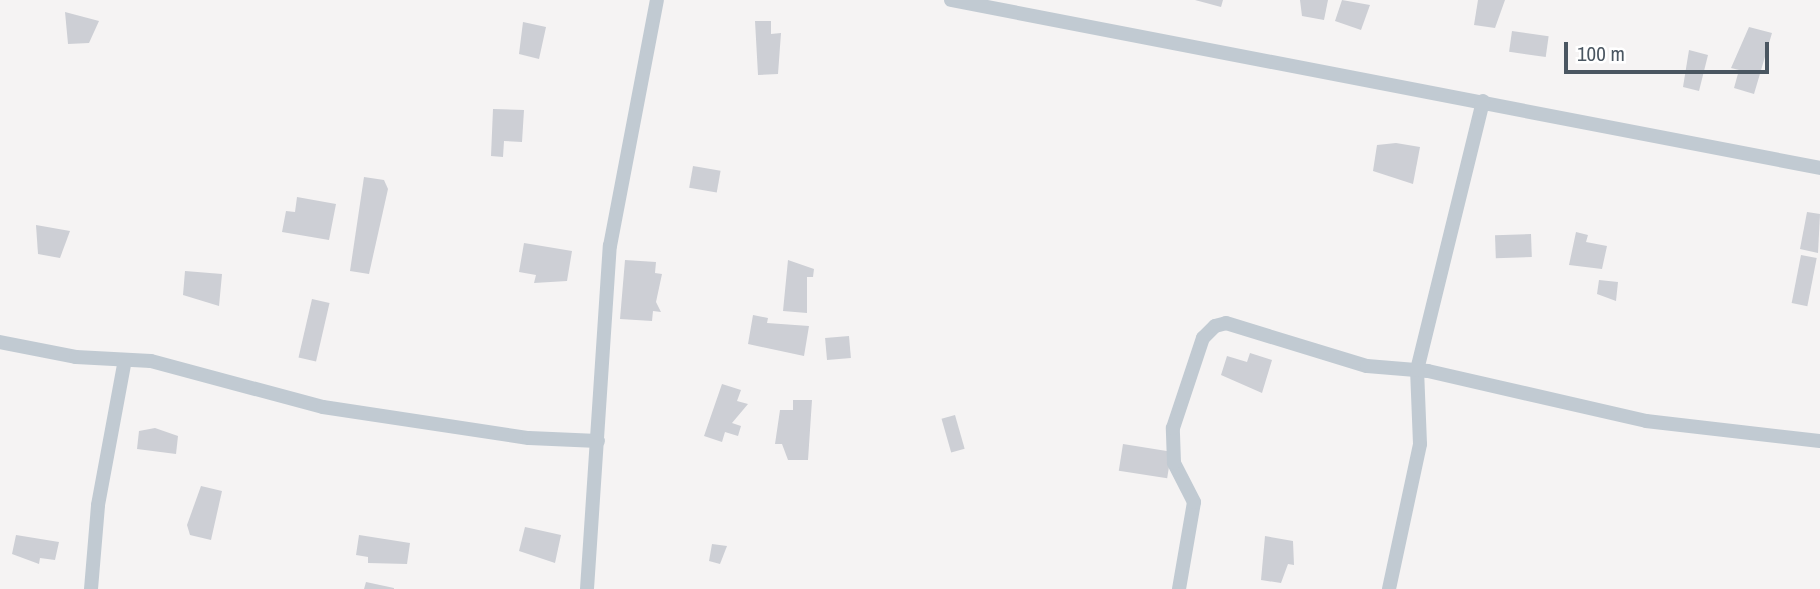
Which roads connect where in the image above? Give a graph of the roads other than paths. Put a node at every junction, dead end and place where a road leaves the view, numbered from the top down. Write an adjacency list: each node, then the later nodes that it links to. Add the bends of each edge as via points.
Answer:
1 (657, 0): 9 (street, via 610,246)
2 (951, 0): 3 (street)
3 (1483, 101): 4 (street); 7 (street)
4 (1820, 168)
5 (0, 342): 6 (street)
6 (125, 360): 9 (street, via 323,407 529,438); 10 (street, via 97,505)
7 (1417, 370): 8 (street, via 1646,421); 12 (street, via 1367,366 1226,324 1215,326 1203,338 1173,428 1174,463 1194,502); 13 (street, via 1420,444)
8 (1820, 440)
9 (598, 442): 11 (street)
10 (91, 589)
11 (587, 589)
12 (1179, 589)
13 (1389, 589)

